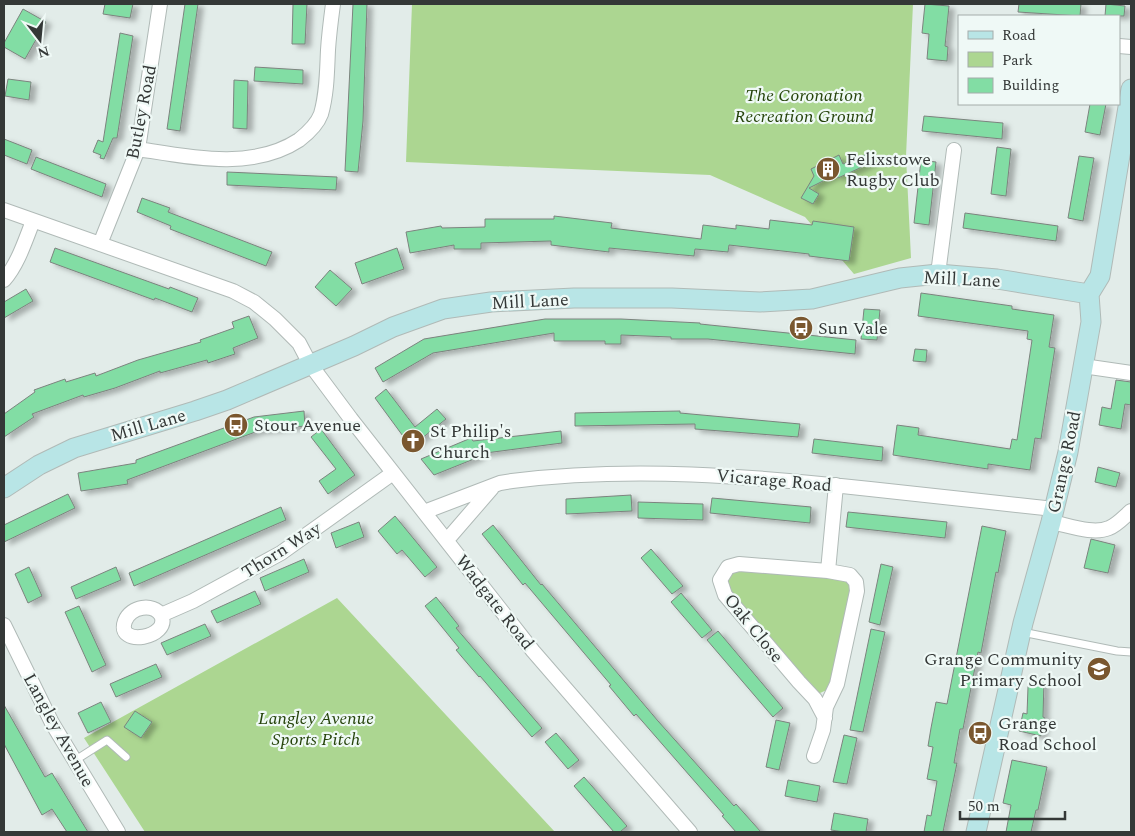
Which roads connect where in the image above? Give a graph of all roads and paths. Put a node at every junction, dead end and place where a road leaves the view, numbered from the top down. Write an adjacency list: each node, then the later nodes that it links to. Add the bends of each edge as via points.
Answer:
1 (160, 4): 4 (street, Butley Road)
2 (333, 4): 4 (street, via 326,89 320,116 305,135 280,149 230,159)
3 (1131, 89): 11 (street, via 1100,276)
4 (138, 149): 8 (street, Butley Road)
5 (954, 150): 9 (street)
6 (4, 210): 7 (street)
7 (33, 221): 8 (street); 10 (street, via 18,258)
8 (100, 244): 12 (street, via 241,294 285,328 299,343)
9 (938, 274): 11 (street, Mill Lane, via 997,279); 12 (street, Mill Lane, via 900,278 812,299 760,302 608,298 491,302 444,309 393,327)
10 (4, 280)
11 (1089, 294): 13 (street, Grange Road, via 1091,322)
12 (310, 364): 15 (street, Wadgate Road); 18 (street, Mill Lane, via 215,404 74,448 39,465)
13 (1084, 366): 14 (street); 21 (street, Grange Road)
14 (1131, 373)
15 (394, 473): 20 (street, Wadgate Road); 24 (street, Thorn Way, via 281,553)
16 (836, 485): 17 (street, Vicarage Road, via 736,476 633,472 520,480); 21 (street, Vicarage Road); 23 (street)
17 (494, 486): 20 (street, Vicarage Road); 22 (street)
18 (4, 488)
19 (1131, 511): 21 (street, Vicarage Road, via 1111,528 1103,530 1087,529)
20 (424, 512): 22 (street, Wadgate Road)
21 (1052, 516): 26 (street, Grange Road)
22 (447, 540): 33 (street, Wadgate Road, via 533,651)
23 (828, 571): 28 (street, Oak Close, via 850,575 856,582 857,591 837,684 828,701); 28 (street, Oak Close, via 739,564 728,568 720,580 725,595 815,699)
24 (161, 615)
25 (4, 625): 31 (street, Langley Avenue)
26 (1021, 632): 27 (lane); 34 (street, Grange Road)
27 (1131, 652)
28 (825, 718): 29 (street, Oak Close)
29 (814, 756)
30 (126, 757): 31 (lane, via 107,740)
31 (74, 761): 32 (street, Langley Avenue)
32 (118, 832)
33 (690, 832)
34 (976, 832)

